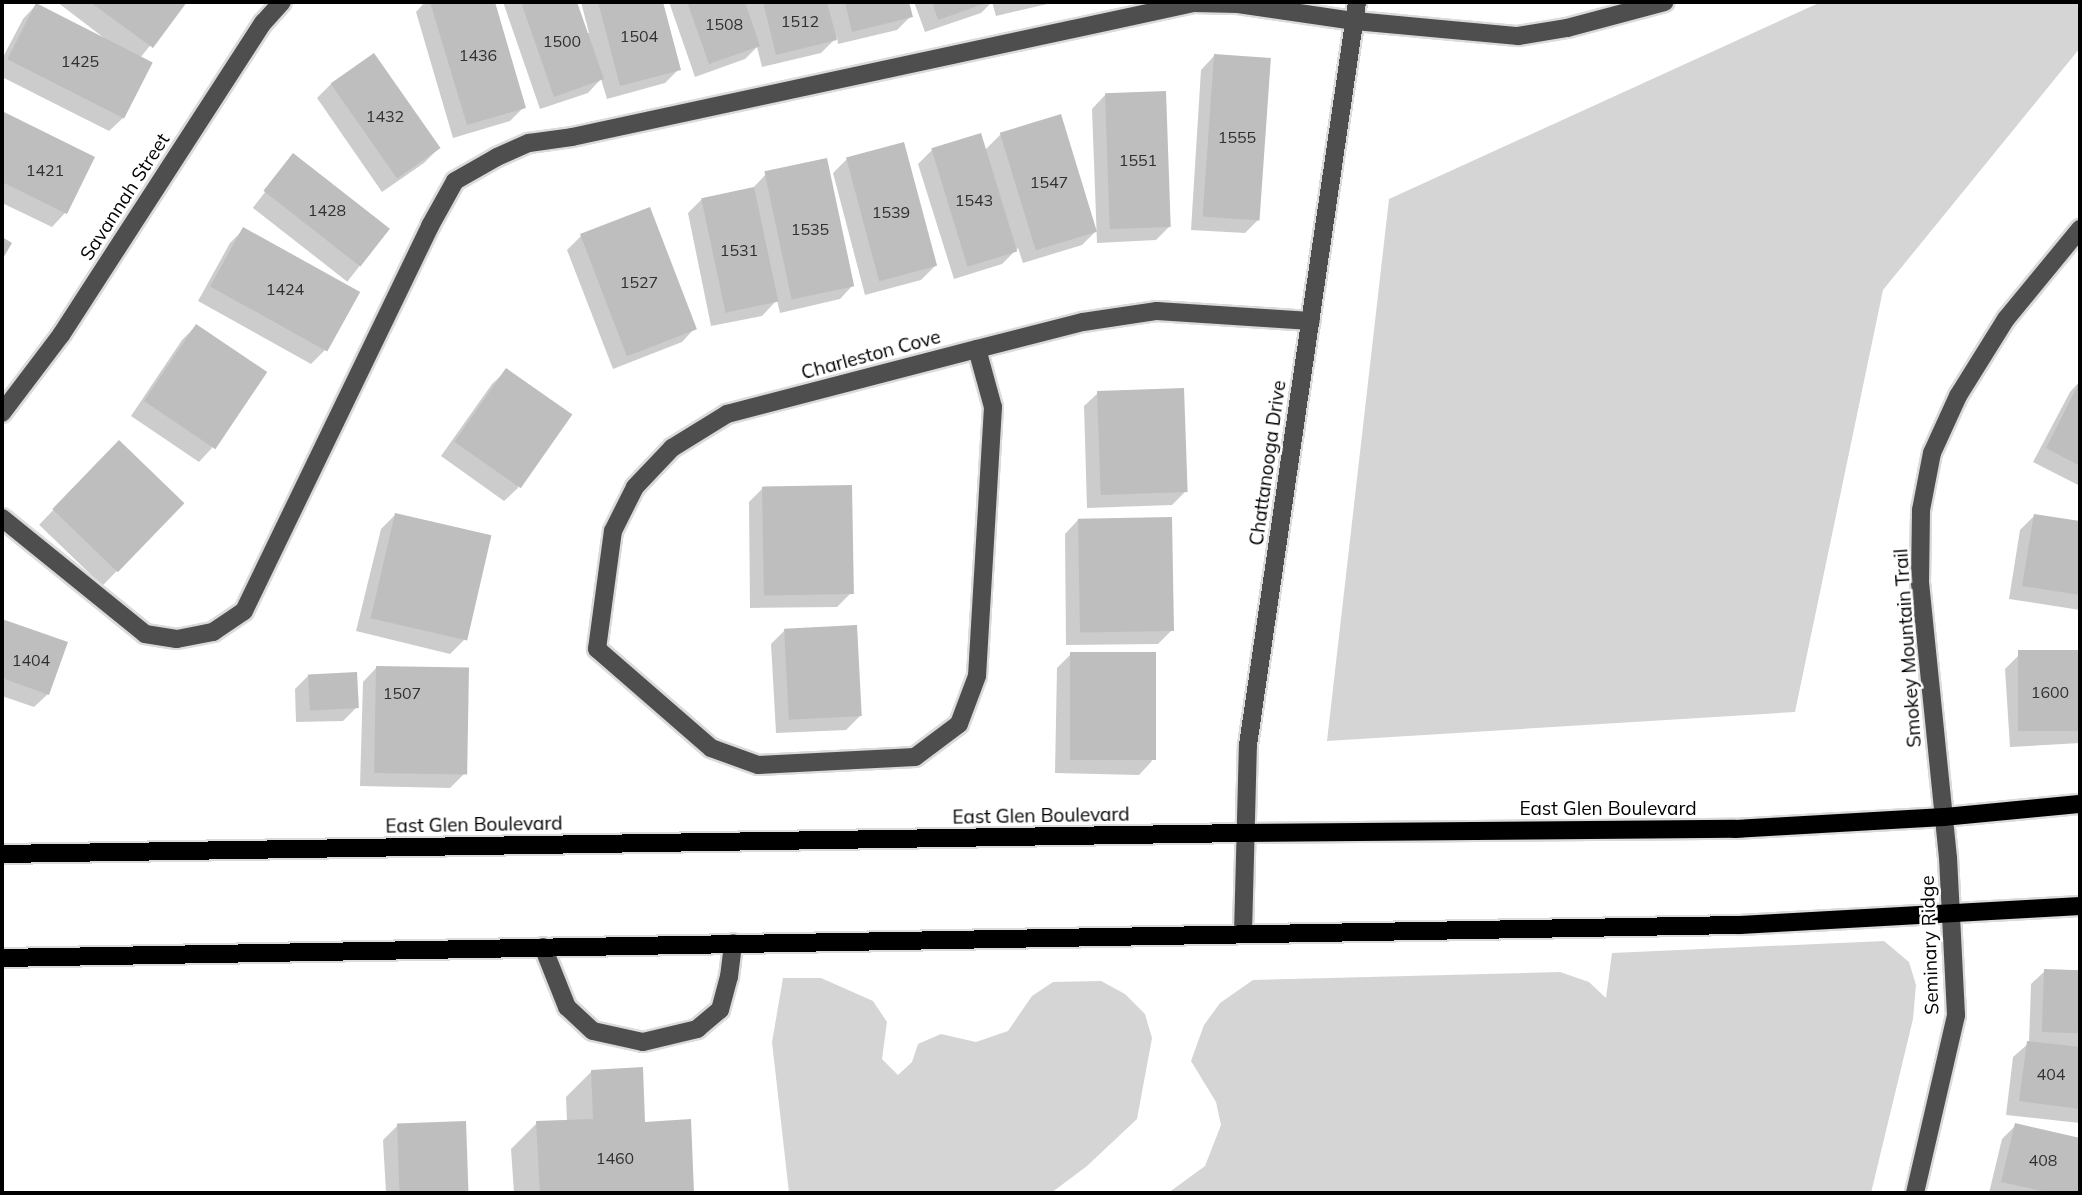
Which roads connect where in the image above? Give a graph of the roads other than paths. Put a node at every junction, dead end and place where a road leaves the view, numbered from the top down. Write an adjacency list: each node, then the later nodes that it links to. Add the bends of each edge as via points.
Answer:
1 (282, 2): 8 (street, Savannah Street, via 263,23 61,335)
2 (1357, 2): 4 (street, Chattanooga Drive)
3 (1665, 2): 4 (street, via 1518,36)
4 (1354, 21): 6 (street, Chattanooga Drive); 9 (street, via 1238,4 1194,4 529,144 498,157 455,181 244,611 213,632 177,639 145,634)
5 (2080, 229): 11 (street, Smokey Mountain Trail, via 2006,318 1958,396 1932,453 1921,510 1920,583)
6 (1311, 321): 7 (street, Charleston Cove, via 1157,311 1083,322); 12 (street, Chattanooga Drive, via 1248,745)
7 (977, 349): 7 (street, Charleston Cove, via 727,414 672,448 635,487 613,531 597,649 712,748 758,765 915,757 960,724 977,676 993,407)
8 (2, 413)
9 (2, 518)
10 (2080, 804): 11 (main road, East Glen Boulevard)
11 (1944, 817): 12 (main road, East Glen Boulevard, via 1735,829); 15 (street, Seminary Ridge)
12 (1243, 833): 13 (main road, East Glen Boulevard); 16 (street, Chattanooga Drive)
13 (2, 855)
14 (2080, 906): 15 (main road)
15 (1949, 916): 16 (main road, via 1740,925); 20 (street, Seminary Ridge, via 1956,1015)
16 (1242, 933): 17 (main road)
17 (733, 943): 18 (main road); 18 (street, via 720,1010 697,1028 643,1042 593,1031 567,1007)
18 (543, 947): 19 (main road)
19 (2, 958)
20 (1915, 1193)

